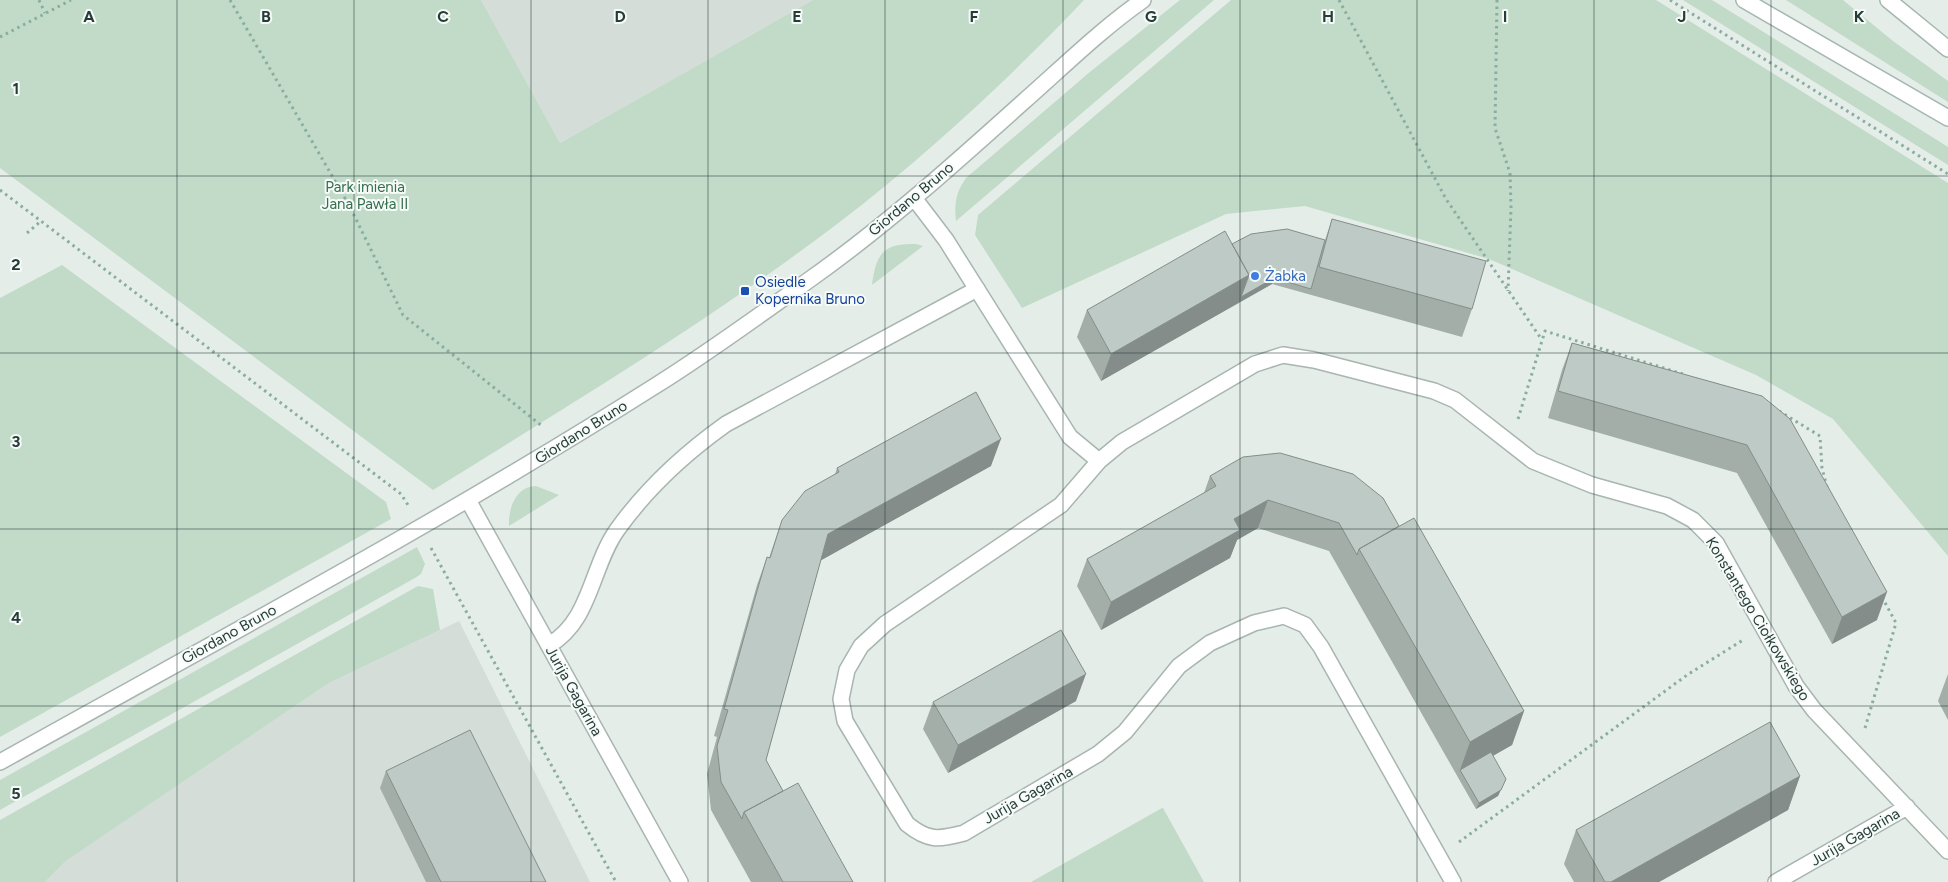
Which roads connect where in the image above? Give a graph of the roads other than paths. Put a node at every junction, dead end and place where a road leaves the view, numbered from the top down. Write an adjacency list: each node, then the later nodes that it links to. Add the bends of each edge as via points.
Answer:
1 (1127, 0): 5 (street, Giordano Bruno)
2 (1143, 0): 5 (street, Giordano Bruno)
3 (1744, 0): 7 (street)
4 (1888, 0): 6 (street)
5 (1108, 25): 8 (street, Giordano Bruno)
6 (1948, 49)
7 (1948, 118)
8 (914, 198): 9 (street); 11 (street, Giordano Bruno, via 811,279 701,356)
9 (977, 289): 10 (street, via 1070,437); 12 (street, via 726,424 700,442 640,500 616,532 574,624 562,638)
10 (1098, 461): 14 (street, Konstantego Ciołkowskiego, via 1122,442 1254,364 1282,355 1314,360 1434,391 1456,400 1533,461 1592,485 1667,506 1693,520 1716,543 1796,686 1814,710); 17 (street, Jurija Gagarina, via 1061,505 1043,519 885,624 861,646 846,670 841,699 845,721 907,824 921,836 942,839 964,832 1098,754 1125,732 1179,666 1210,643 1254,623 1284,616 1305,625 1321,647)
11 (468, 500): 12 (street, Jurija Gagarina); 13 (street, Giordano Bruno)
12 (549, 645): 16 (street, Jurija Gagarina)
13 (0, 762)
14 (1907, 807): 15 (street, Konstantego Ciołkowskiego); 18 (street, Jurija Gagarina)
15 (1948, 851)
16 (680, 882)
17 (1453, 882)
18 (1776, 882)

